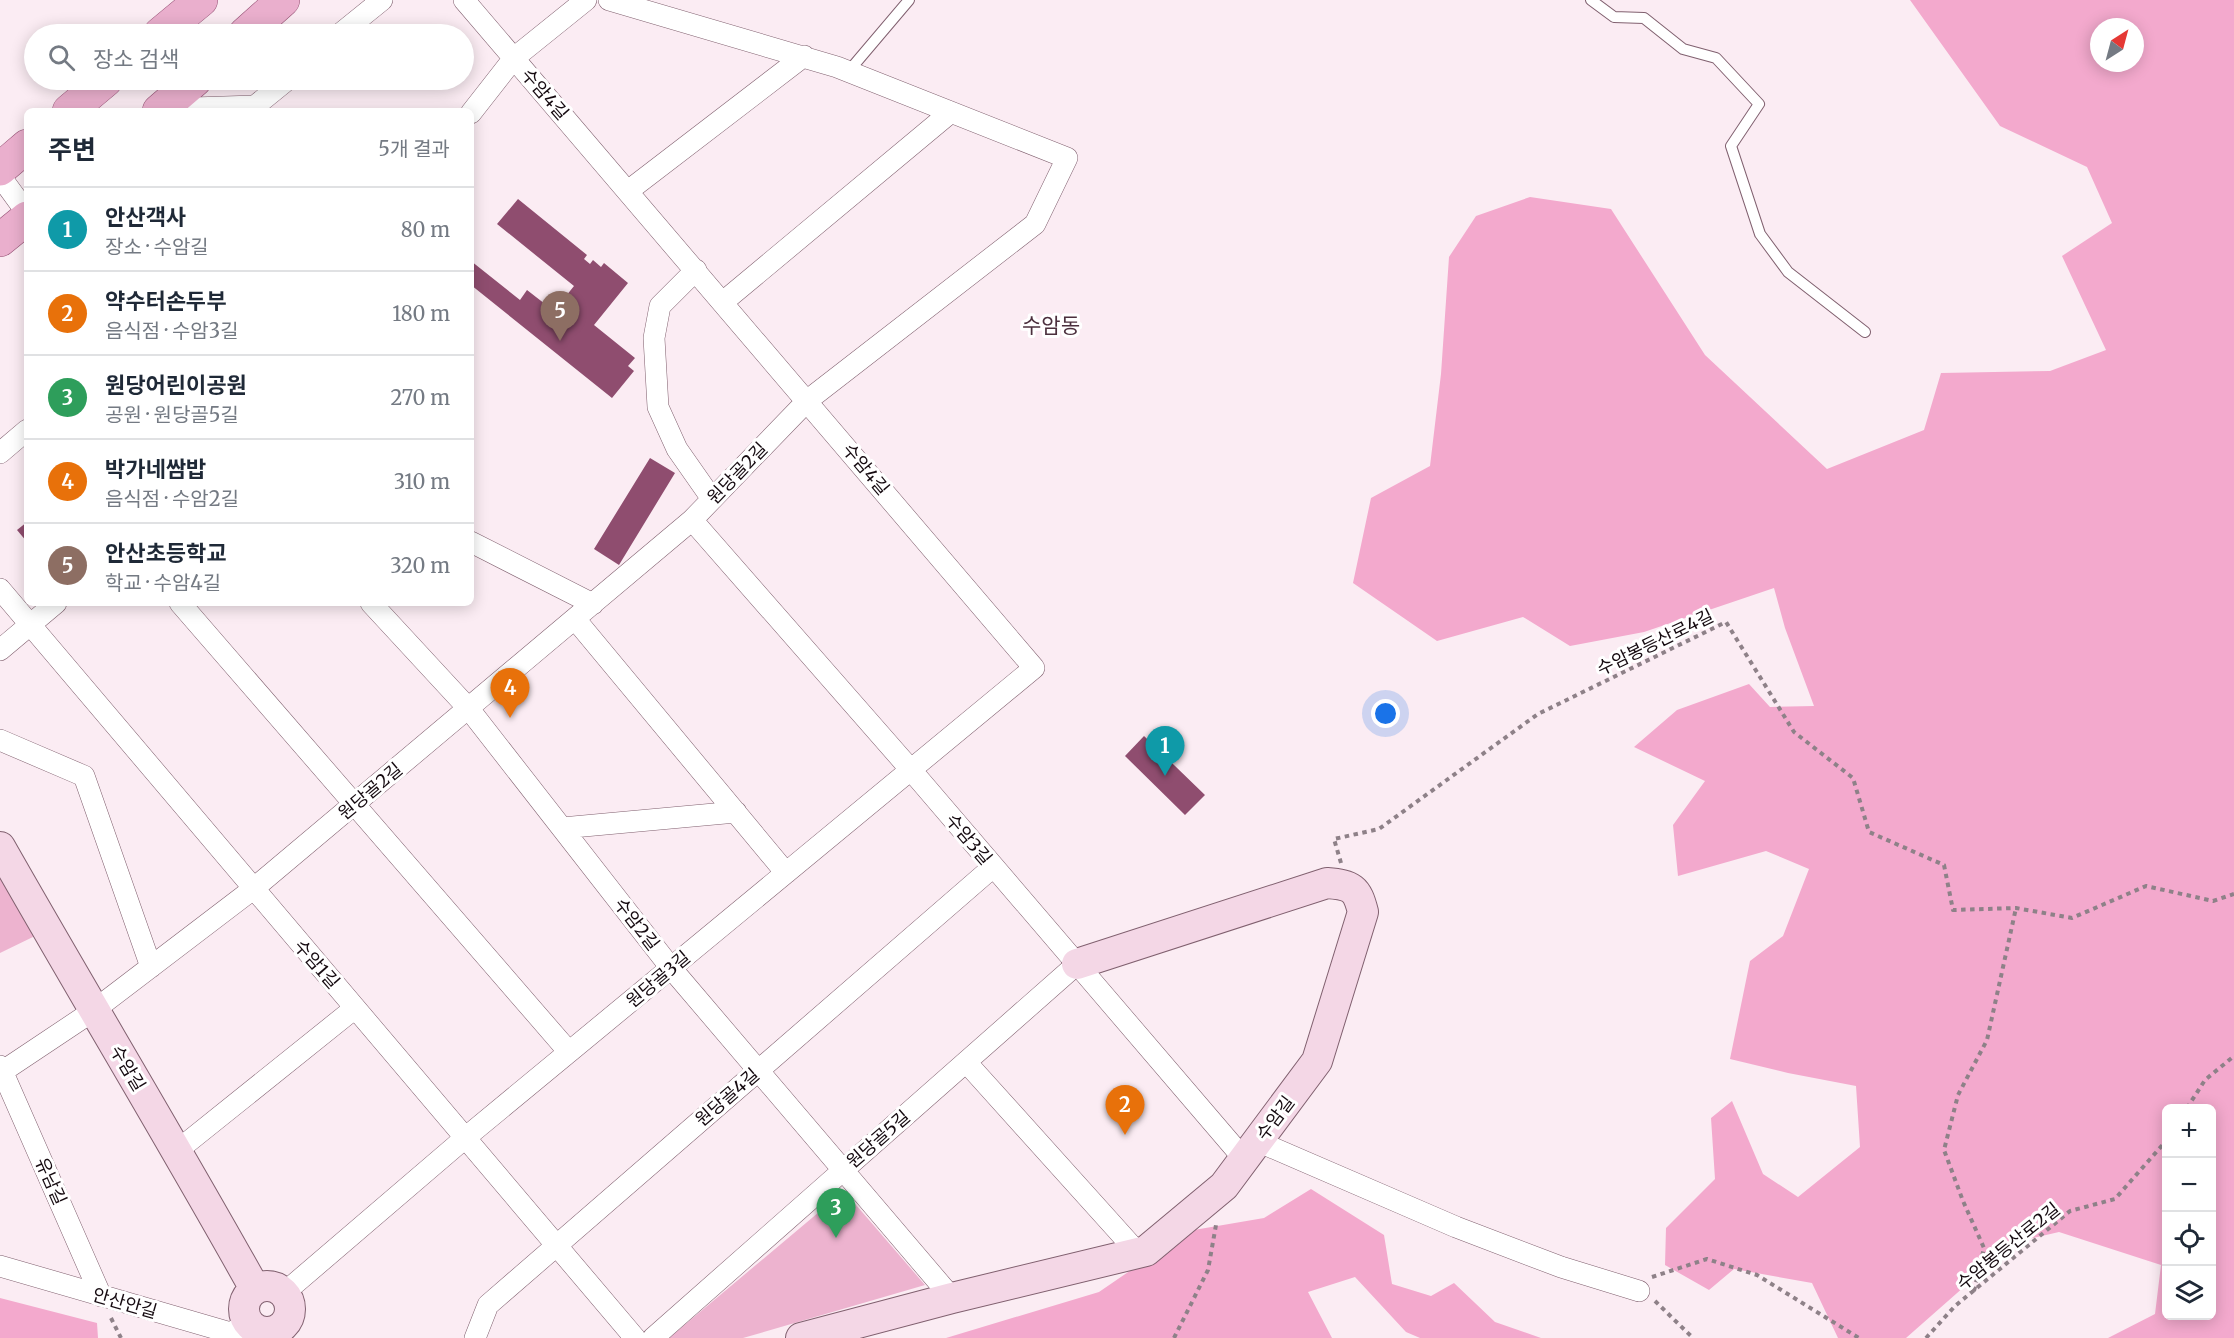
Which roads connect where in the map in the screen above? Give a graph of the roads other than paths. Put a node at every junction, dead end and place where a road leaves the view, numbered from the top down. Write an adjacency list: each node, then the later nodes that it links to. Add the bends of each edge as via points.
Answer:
1 (201, 0): 9 (main road)
2 (284, 0): 10 (main road)
3 (382, 0): 11 (street)
4 (464, 0): 13 (street, 수암4길)
5 (586, 0): 13 (street)
6 (609, 0): 12 (street, 원당골2길)
7 (909, 0): 14 (lane)
8 (1591, 0): 32 (lane, via 1614,17 1644,18 1683,49 1716,58 1759,104 1731,146 1760,234 1788,272)
9 (172, 24)
10 (256, 24)
11 (352, 24)
12 (804, 56): 14 (street, 원당골2길); 26 (street)
13 (514, 58): 21 (street); 26 (street, 수암4길)
14 (848, 72): 22 (street, 원당골2길)
15 (94, 90): 18 (main road)
16 (183, 90): 19 (main road)
17 (274, 90): 20 (street, via 255,105)
18 (73, 108)
19 (162, 108)
20 (198, 108)
21 (474, 109)
22 (951, 112): 31 (street); 33 (street, 원당골2길, via 1067,158 1035,224)
23 (24, 149): 24 (main road)
24 (0, 169)
25 (0, 176): 27 (street)
26 (628, 191): 30 (street, 수암4길)
27 (24, 211)
28 (24, 218): 29 (main road)
29 (0, 240)
30 (696, 270): 31 (street, 수암4길); 36 (street, via 660,306 654,338 658,406 677,449)
31 (723, 302): 33 (street, 수암4길)
32 (1865, 332)
33 (808, 400): 36 (street, 원당골2길); 47 (street, 수암4길)
34 (24, 433): 35 (street)
35 (0, 453)
36 (712, 499): 37 (street, 원당골2길)
37 (692, 520): 40 (street, 원당골2길); 50 (street, 수암3길)
38 (474, 544): 40 (street)
39 (0, 589): 45 (street, 수암1길)
40 (593, 604): 44 (street, 원당골2길)
41 (52, 606): 45 (street)
42 (183, 606): 51 (street)
43 (374, 606): 48 (street, 수암2길)
44 (575, 619): 48 (street, 원당골2길); 52 (street)
45 (30, 624): 46 (street); 57 (street, 수암1길)
46 (0, 650)
47 (1034, 668): 50 (street, 원당골3길)
48 (469, 709): 51 (street, 원당골2길); 53 (street, 수암2길)
49 (0, 740): 59 (street, via 84,776)
50 (910, 770): 55 (street, 수암3길); 56 (street, 원당골3길)
51 (355, 803): 57 (street, 원당골2길); 63 (street)
52 (736, 812): 53 (street); 56 (street)
53 (562, 828): 60 (street, 수암2길)
54 (0, 847): 62 (street, 수암길)
55 (993, 867): 58 (street, 수암3길); 66 (street, 원당골4길)
56 (786, 873): 60 (street, 원당골3길)
57 (253, 890): 59 (street, 원당골2길); 61 (street, 수암1길)
58 (1077, 964): 64 (street, 원당골5길); 69 (street, 수암3길); 69 (street, 수암길, via 1327,883 1346,884 1359,894 1363,912 1317,1061)
59 (151, 967): 62 (street, 원당골2길)
60 (671, 968): 63 (street, 원당골3길); 66 (street, 수암2길)
61 (355, 1008): 67 (street, 수암1길); 68 (street)
62 (93, 1011): 65 (street, 원당골2길); 68 (street, 수암길)
63 (569, 1052): 67 (street, 원당골3길)
64 (966, 1062): 70 (street, 원당골5길); 72 (street)
65 (1, 1069): 76 (street, 유남길)
66 (758, 1070): 70 (street, 수암2길); 71 (street, 원당골4길)
67 (465, 1138): 71 (street, 수암1길); 75 (street, 원당골3길)
68 (178, 1150): 75 (street, 수암길)
69 (1251, 1150): 72 (street, 수암길, via 1224,1186 1146,1251); 74 (street, via 1561,1267)
70 (843, 1170): 77 (street, 수암2길); 82 (street, 원당골5길)
71 (556, 1245): 80 (street, 원당골4길, via 488,1305); 81 (street, 수암1길)
72 (1138, 1253): 77 (street, 수암길)
73 (0, 1266): 76 (street, 안산안길)
74 (1631, 1288)
75 (269, 1291): 78 (street, via 245,1300 244,1315); 79 (street, via 288,1298)
76 (101, 1296): 78 (street, 안산안길, via 231,1333)
77 (952, 1298): 83 (street, 수암길)
78 (248, 1322): 79 (street, via 259,1331)
79 (290, 1331)
80 (475, 1338)
81 (635, 1338)
82 (653, 1338)
83 (801, 1338)

